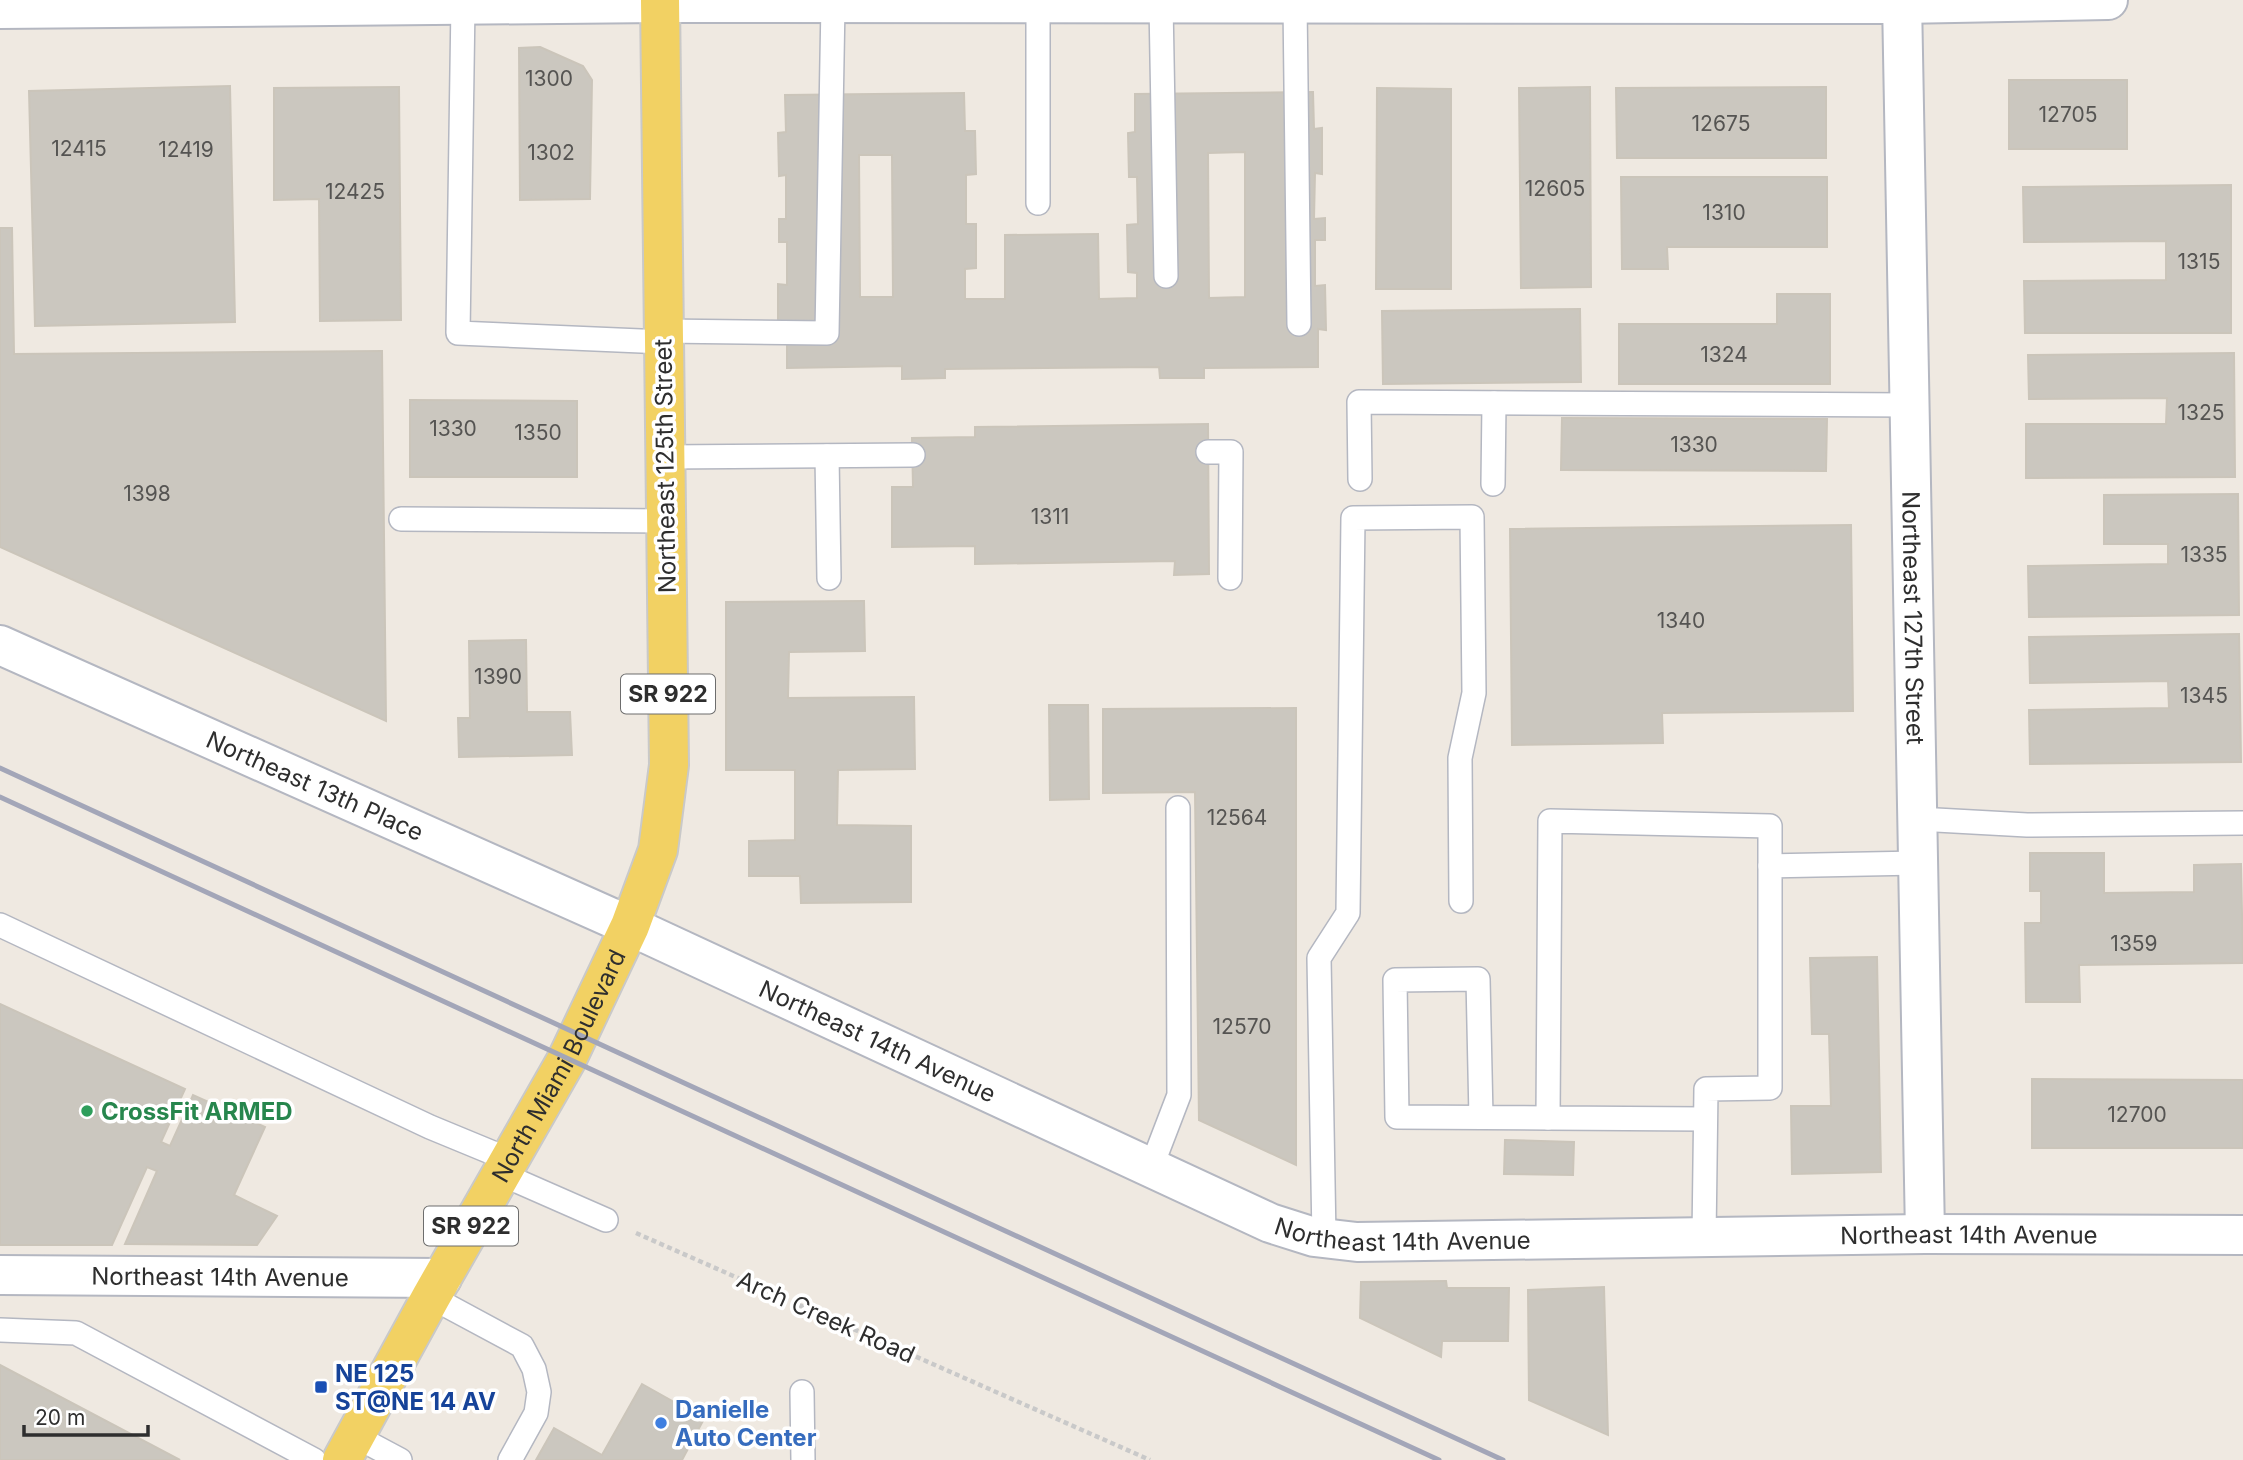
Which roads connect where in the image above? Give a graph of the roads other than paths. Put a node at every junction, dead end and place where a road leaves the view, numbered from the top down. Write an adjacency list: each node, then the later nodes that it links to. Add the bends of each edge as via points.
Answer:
1 (2108, 0): 3 (street)
2 (660, 2): 6 (street); 7 (street); 14 (main road, Northeast 125th Street / SR 922)
3 (1902, 2): 9 (street); 16 (street, Northeast 127th Street)
4 (245, 3): 6 (street); 10 (street)
5 (1038, 3): 7 (street); 8 (street); 11 (lane)
6 (463, 4): 14 (lane, via 458,333)
7 (833, 4): 14 (lane, via 827,333)
8 (1161, 4): 9 (street); 12 (lane)
9 (1295, 4): 13 (lane)
10 (0, 9)
11 (1038, 203)
12 (1166, 276)
13 (1299, 324)
14 (664, 336): 20 (main road, Northeast 125th Street / SR 922)
15 (1494, 402): 16 (lane); 21 (lane, via 1359,402); 22 (lane)
16 (1909, 405): 29 (street, Northeast 127th Street)
17 (1208, 452): 26 (lane, via 1231,452)
18 (913, 455): 19 (lane)
19 (827, 456): 20 (lane); 25 (lane)
20 (665, 457): 24 (main road, Northeast 125th Street / SR 922)
21 (1360, 479)
22 (1493, 484)
23 (401, 519): 24 (lane)
24 (666, 521): 35 (main road, Northeast 125th Street / SR 922, via 669,765 658,850)
25 (829, 578)
26 (1230, 578)
27 (0, 645): 35 (street, Northeast 13th Place)
28 (1178, 808): 40 (lane, via 1179,1095)
29 (1918, 819): 30 (lane, via 2027,825); 31 (street, Northeast 127th Street)
30 (2243, 823)
31 (1918, 863): 32 (lane); 42 (street, Northeast 127th Street)
32 (1770, 866): 37 (lane, via 1770,826 1550,821); 38 (lane, via 1770,1088 1706,1089)
33 (1461, 901): 45 (lane, via 1460,758 1474,693 1472,517 1353,517 1348,913 1320,958)
34 (0, 925): 39 (lane, via 430,1127)
35 (630, 926): 39 (main road, North Miami Boulevard / SR 922, via 567,1059); 40 (street, Northeast 14th Avenue)
36 (1481, 1117): 36 (lane, via 1397,1117 1395,980 1478,979); 37 (lane)
37 (1548, 1118): 38 (lane)
38 (1705, 1119): 44 (lane)
39 (505, 1167): 41 (lane); 47 (main road, North Miami Boulevard / SR 922)
40 (1151, 1168): 45 (street, Northeast 14th Avenue, via 1270,1223)
41 (606, 1220)
42 (1925, 1234): 43 (street, Northeast 14th Avenue); 44 (street, Northeast 14th Avenue)
43 (2243, 1235)
44 (1704, 1237): 45 (street, Northeast 14th Avenue, via 1357,1242)
45 (1324, 1238)
46 (0, 1275): 47 (street, Northeast 14th Avenue)
47 (436, 1287): 50 (main road, North Miami Boulevard / SR 922); 53 (lane, via 522,1346 534,1369 539,1392 536,1413)
48 (0, 1331): 51 (lane, via 76,1333)
49 (802, 1392): 54 (lane)
50 (349, 1448): 52 (lane)
51 (314, 1460)
52 (400, 1460)
53 (510, 1460)
54 (803, 1460)

